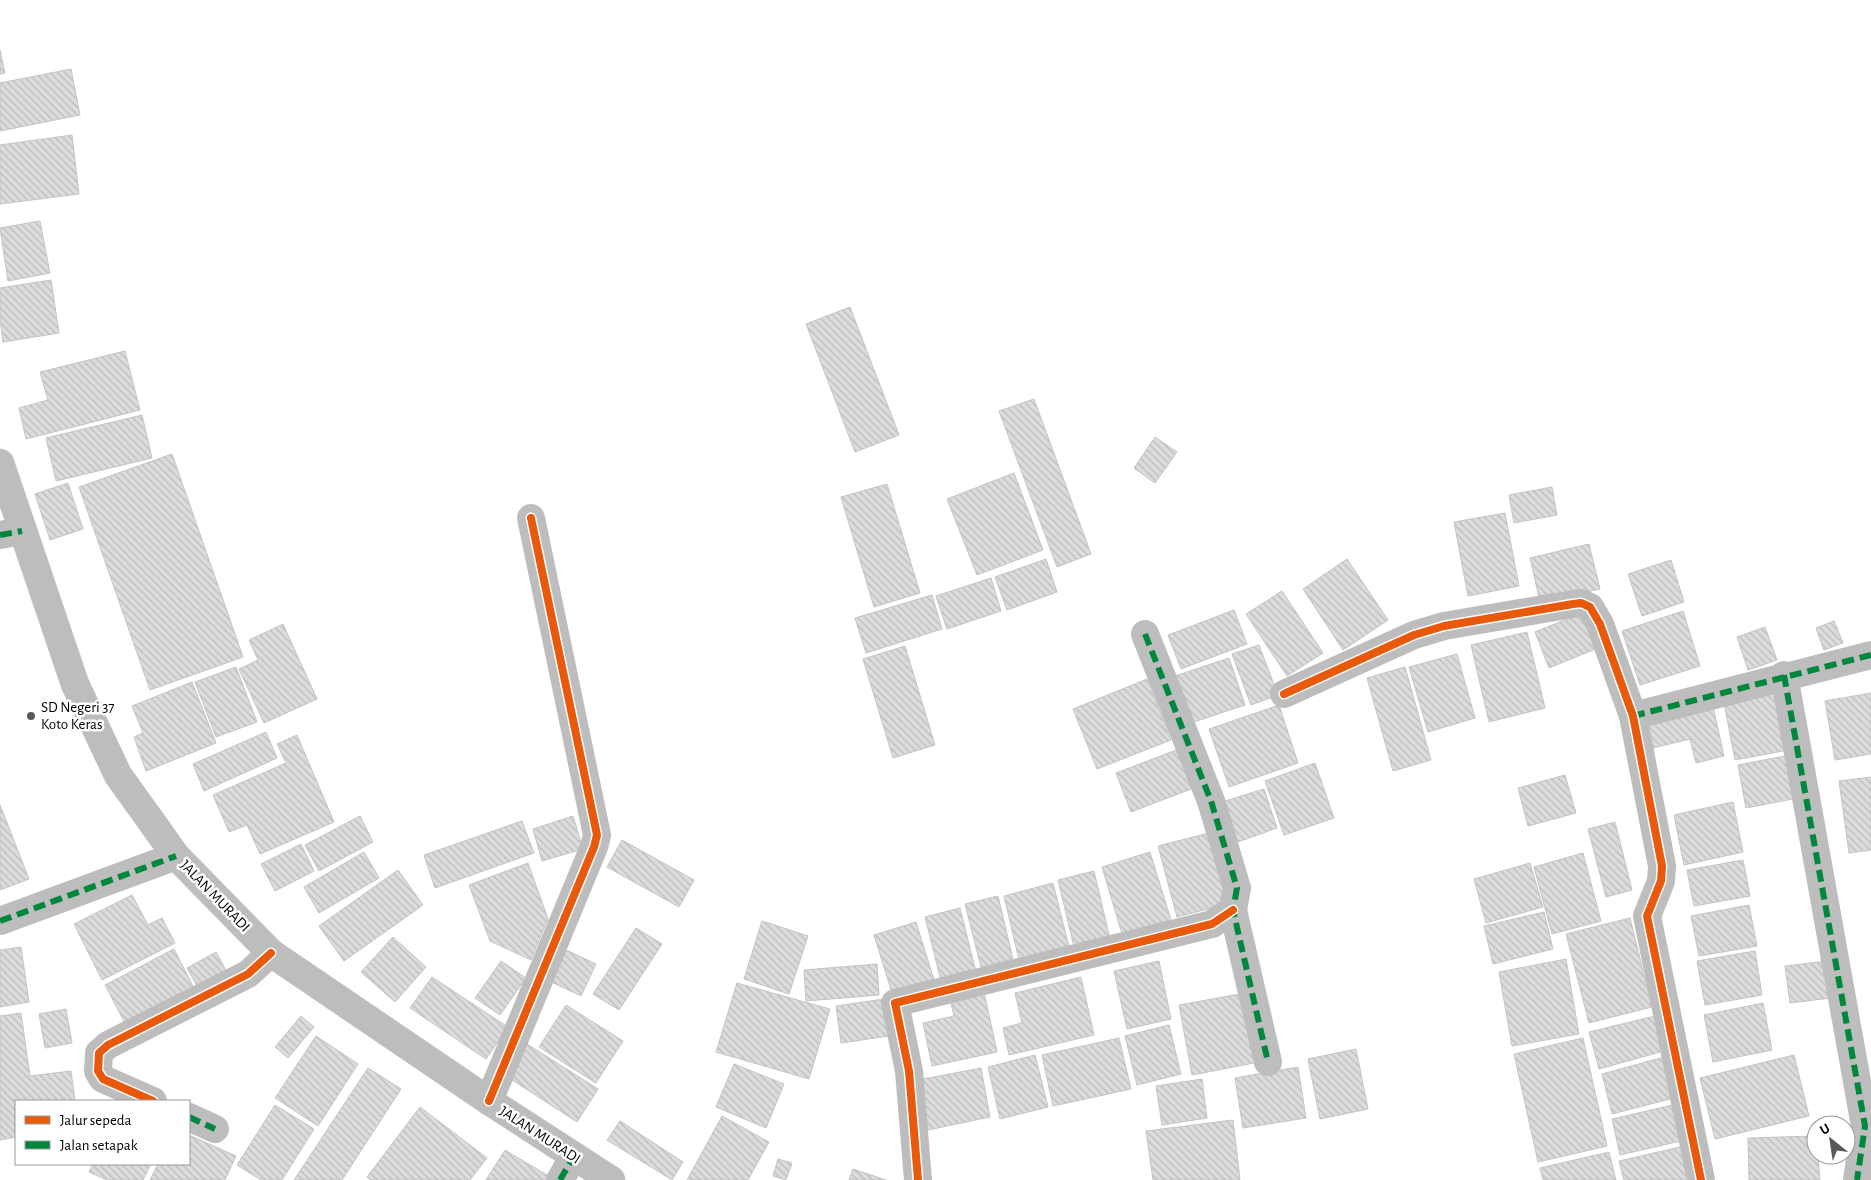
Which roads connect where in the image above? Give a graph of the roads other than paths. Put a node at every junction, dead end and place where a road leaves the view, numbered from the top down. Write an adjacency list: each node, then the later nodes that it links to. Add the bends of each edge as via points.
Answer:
1 (0, 463): 3 (main road, JALAN MURADI)
2 (531, 518): 15 (main road, via 597,835)
3 (11, 533): 9 (main road, JALAN MURADI, via 118,775)
4 (1145, 634): 10 (main road, via 1211,801 1237,888)
5 (1871, 655): 6 (main road)
6 (1784, 675): 8 (main road); 23 (main road, via 1865,1126)
7 (1284, 694): 8 (main road, via 1414,635 1444,626 1581,603 1590,607 1600,624)
8 (1632, 716): 22 (main road, via 1662,866 1661,882 1647,916)
9 (176, 856): 11 (main road); 12 (main road, JALAN MURADI)
10 (1233, 910): 13 (main road); 21 (main road, via 1212,924 895,1003 909,1071)
11 (0, 921)
12 (271, 953): 14 (main road, via 248,974 108,1045 99,1053 98,1071 103,1079); 15 (main road, JALAN MURADI)
13 (1268, 1062)
14 (151, 1100)
15 (489, 1101): 18 (main road, JALAN MURADI)
16 (190, 1117): 17 (main road)
17 (215, 1128)
18 (574, 1156): 19 (main road); 20 (main road, JALAN MURADI)
19 (560, 1180)
20 (611, 1180)
21 (918, 1180)
22 (1701, 1180)
23 (1857, 1180)

